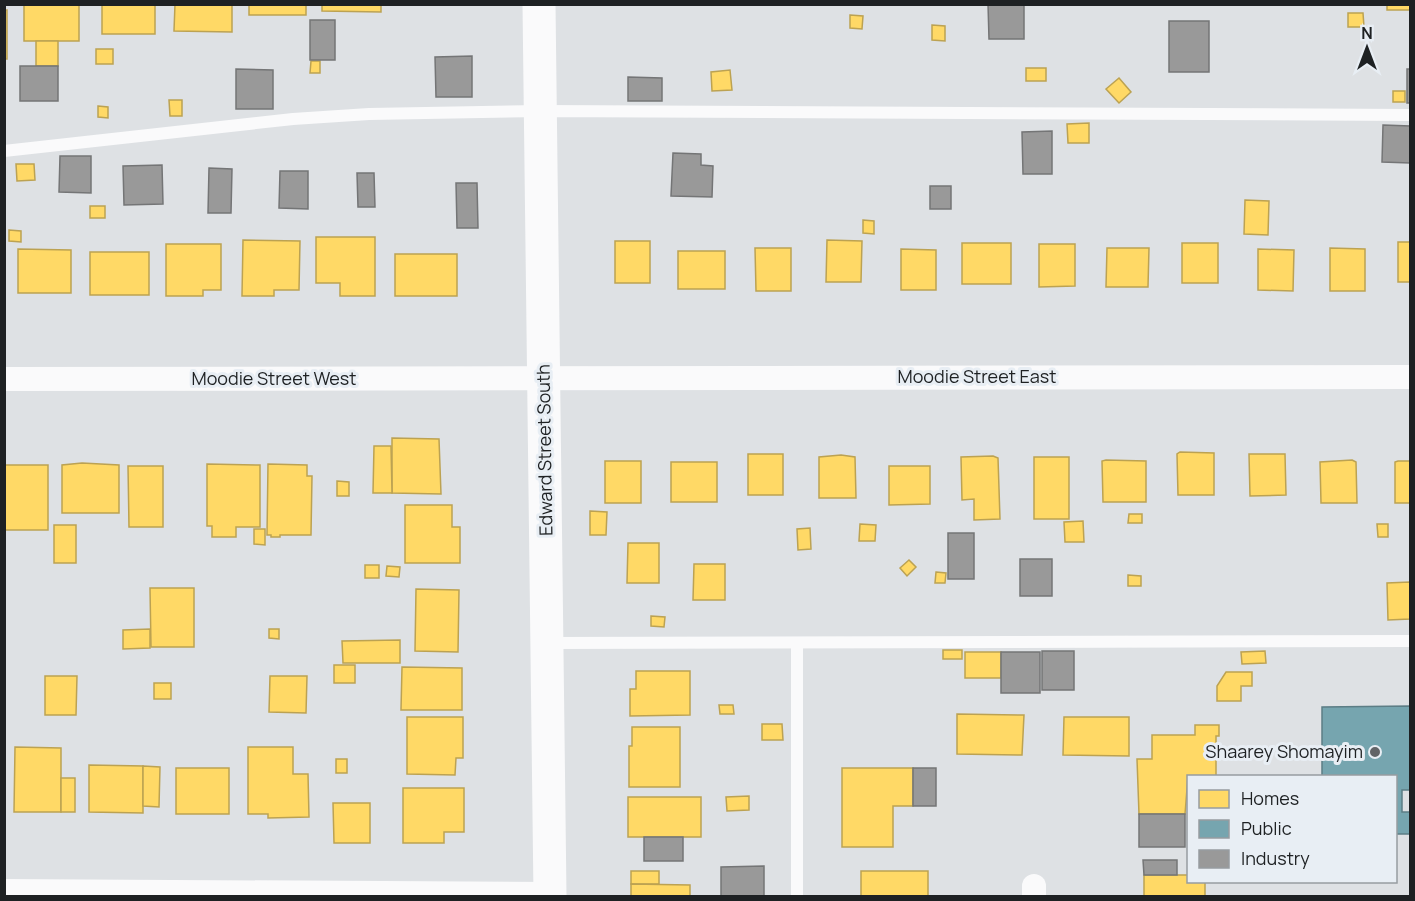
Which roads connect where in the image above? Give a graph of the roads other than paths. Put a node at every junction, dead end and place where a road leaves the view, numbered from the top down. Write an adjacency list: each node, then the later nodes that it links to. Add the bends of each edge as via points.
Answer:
1 (539, 4): 2 (main road, Edward Street South)
2 (540, 111): 3 (lane); 4 (lane, via 293,119); 7 (main road, Edward Street South)
3 (1410, 116)
4 (4, 151)
5 (1410, 377): 7 (street, Moodie Street East)
6 (4, 379): 7 (street, Moodie Street West)
7 (544, 379): 9 (main road, Edward Street South)
8 (1410, 640): 10 (lane)
9 (549, 643): 10 (lane); 12 (main road, Edward Street South)
10 (796, 644): 13 (lane)
11 (4, 891): 12 (street)
12 (550, 895)
13 (797, 897)

